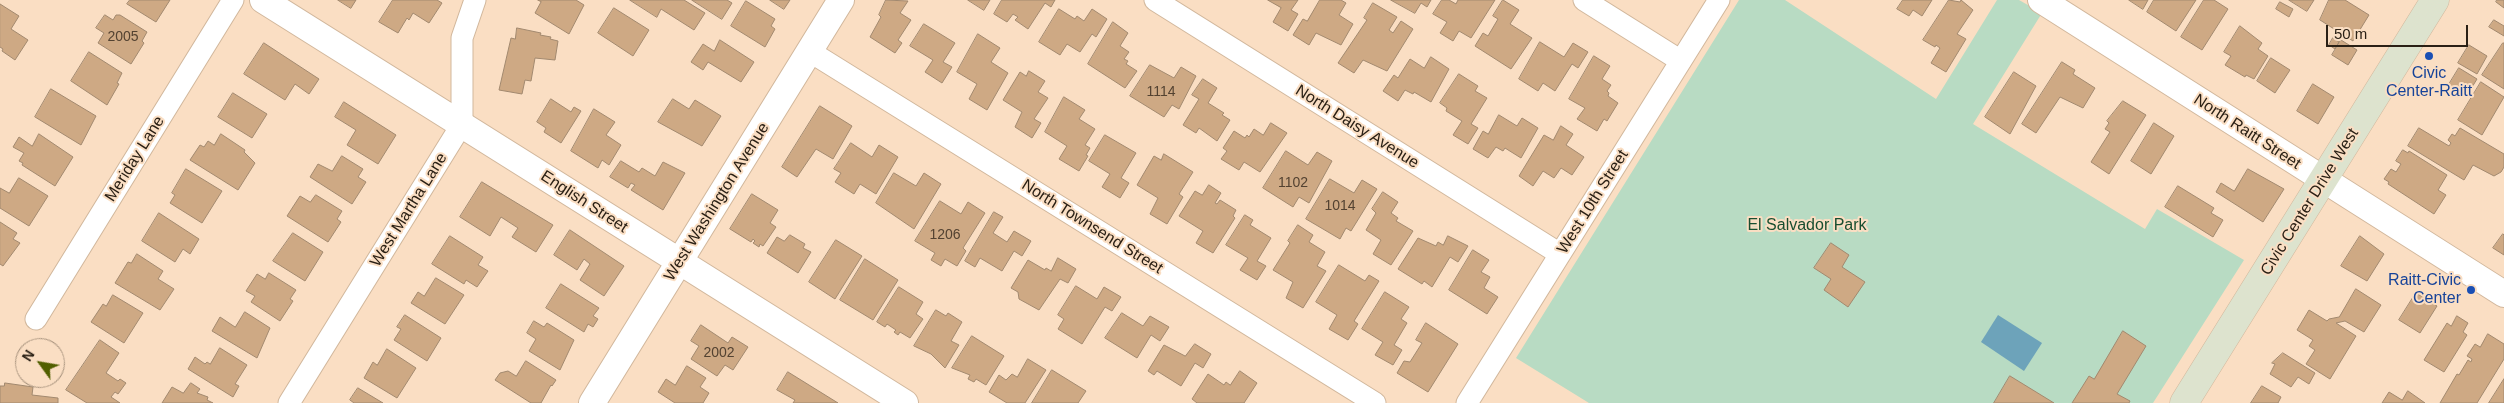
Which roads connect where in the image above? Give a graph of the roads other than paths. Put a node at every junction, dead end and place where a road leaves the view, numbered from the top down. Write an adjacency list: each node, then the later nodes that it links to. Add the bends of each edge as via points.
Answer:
1 (233, 0): 17 (street, Meriday Lane)
2 (263, 0): 12 (street, English Street)
3 (475, 0): 12 (street, via 462,38)
4 (841, 0): 10 (street, West Washington Avenue)
5 (1155, 0): 14 (street, North Daisy Avenue)
6 (1584, 0): 11 (street)
7 (1719, 0): 11 (street, West 10th Street)
8 (2041, 0): 13 (street, North Raitt Street)
9 (2435, 0): 13 (main road, Civic Center Drive West)
10 (809, 51): 15 (street, West Washington Avenue); 22 (street, North Townsend Street)
11 (1681, 61): 14 (street, West 10th Street)
12 (462, 124): 15 (street, English Street); 20 (street, West Martha Lane)
13 (2323, 181): 16 (street, North Raitt Street); 19 (main road, Civic Center Drive West)
14 (1560, 254): 23 (street, West 10th Street)
15 (679, 263): 18 (street, English Street); 21 (street, West Washington Avenue)
16 (2504, 294)
17 (36, 319)
18 (899, 402)
19 (2186, 402)
20 (290, 403)
21 (592, 403)
22 (1375, 403)
23 (1467, 403)

